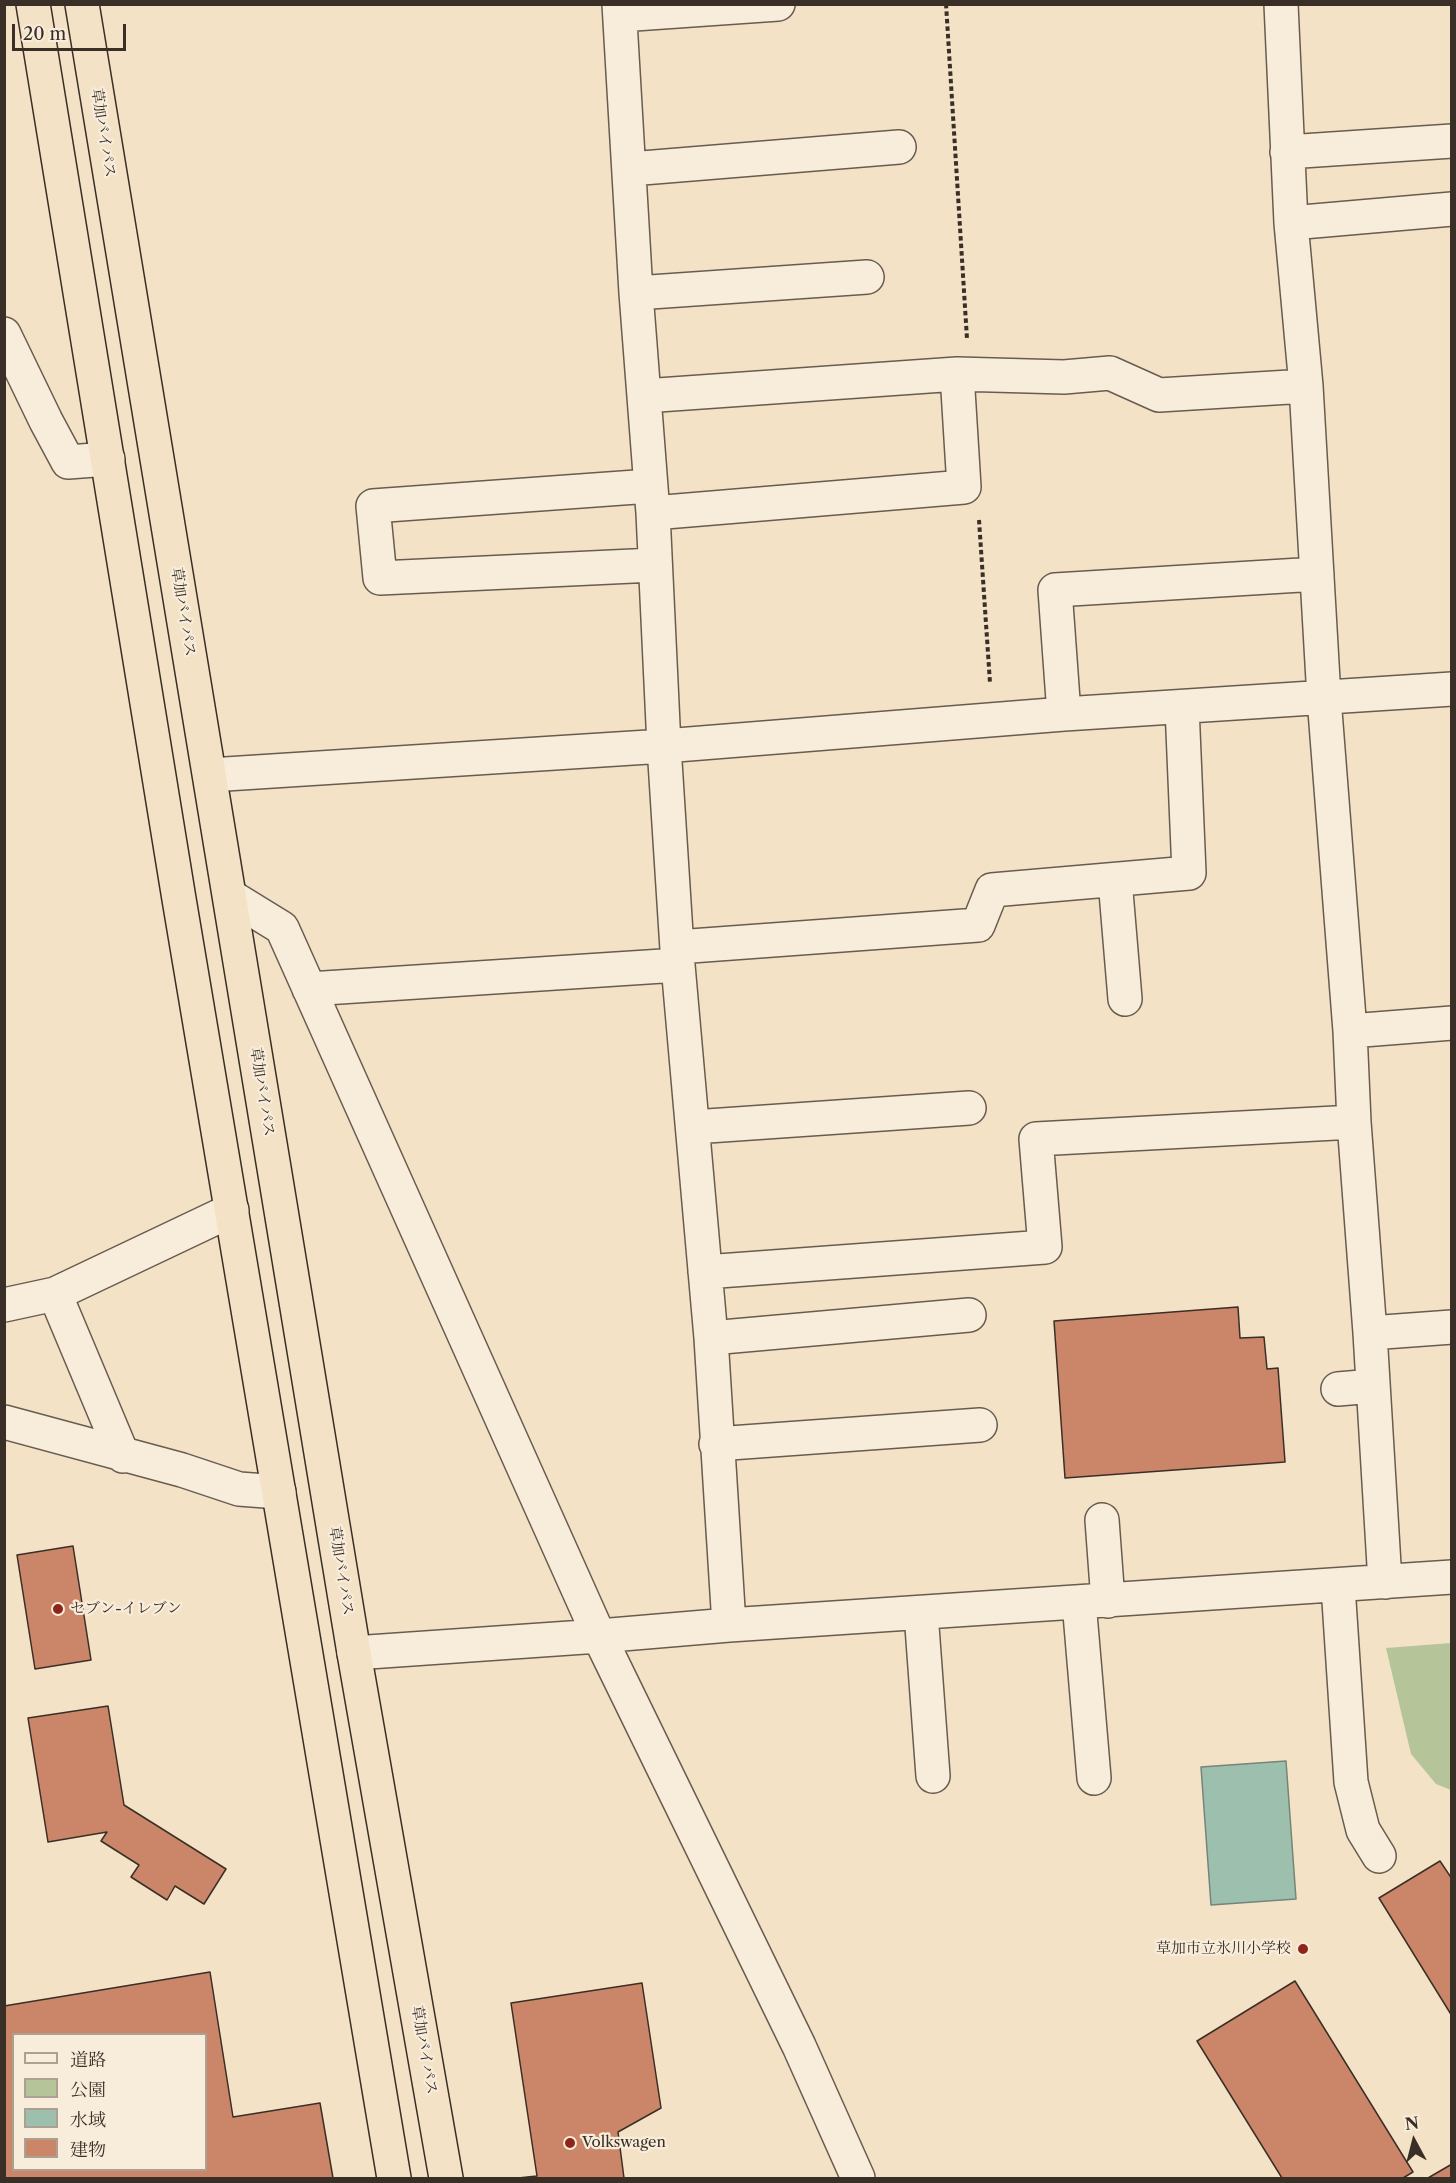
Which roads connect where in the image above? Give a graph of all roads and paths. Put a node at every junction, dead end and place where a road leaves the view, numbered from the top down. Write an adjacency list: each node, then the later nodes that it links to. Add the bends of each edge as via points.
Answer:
1 (33, 4): 18 (highway)
2 (82, 4): 27 (highway, 草加バイパス)
3 (778, 4): 5 (street)
4 (1281, 4): 8 (street)
5 (619, 10): 9 (street)
6 (1452, 141): 8 (street)
7 (899, 147): 9 (street)
8 (1287, 152): 11 (street)
9 (630, 169): 13 (street)
10 (1452, 209): 11 (street)
11 (1291, 223): 16 (street)
12 (867, 277): 13 (street)
13 (636, 293): 17 (street)
14 (4, 334): 18 (street, via 68,462)
15 (957, 374): 16 (street, via 1064,377 1110,373 1159,395); 17 (street); 19 (street, via 964,487)
16 (1306, 386): 21 (street)
17 (644, 396): 19 (street)
18 (108, 459): 38 (highway)
19 (652, 500): 20 (street); 20 (street, via 373,506 380,578)
20 (654, 565): 26 (street)
21 (1317, 573): 23 (street); 25 (street, via 1054,590)
22 (1452, 689): 23 (street)
23 (1324, 698): 24 (street); 34 (street)
24 (1182, 707): 25 (street); 28 (street, via 1190,873)
25 (1064, 714): 26 (street)
26 (664, 746): 27 (street); 30 (street)
27 (210, 776): 29 (highway, 草加バイパス)
28 (1115, 880): 30 (street, via 992,890 978,925); 32 (street)
29 (230, 896): 31 (street, via 282,928); 61 (highway, 草加バイパス)
30 (677, 956): 31 (street); 37 (street)
31 (309, 989): 60 (street)
32 (1125, 999)
33 (1452, 1023): 34 (street)
34 (1350, 1031): 36 (street)
35 (969, 1108): 37 (street)
36 (1354, 1122): 39 (street, via 1036,1139 1046,1247); 44 (street)
37 (693, 1127): 39 (street)
38 (232, 1210): 40 (street); 52 (highway)
39 (705, 1272): 45 (street)
40 (55, 1294): 41 (street); 51 (street)
41 (4, 1305)
42 (969, 1315): 45 (street)
43 (1452, 1327): 44 (street)
44 (1370, 1333): 46 (street)
45 (711, 1338): 50 (street)
46 (1373, 1386): 47 (street); 55 (street)
47 (1338, 1389)
48 (4, 1422): 51 (street)
49 (980, 1425): 50 (street)
50 (716, 1444): 59 (street)
51 (123, 1456): 52 (street, via 239,1489)
52 (279, 1492): 65 (highway)
53 (1102, 1520): 57 (street)
54 (1452, 1577): 55 (street)
55 (1385, 1582): 56 (street)
56 (1338, 1586): 57 (street); 64 (street, via 1351,1782 1363,1830)
57 (1094, 1601): 58 (street); 63 (street)
58 (921, 1613): 59 (street); 62 (street)
59 (729, 1625): 60 (street)
60 (599, 1636): 61 (street); 67 (street, via 799,2046)
61 (354, 1653): 66 (highway, 草加バイパス)
62 (933, 1776)
63 (1094, 1779)
64 (1379, 1856)
65 (394, 2178)
66 (446, 2178)
67 (858, 2178)

